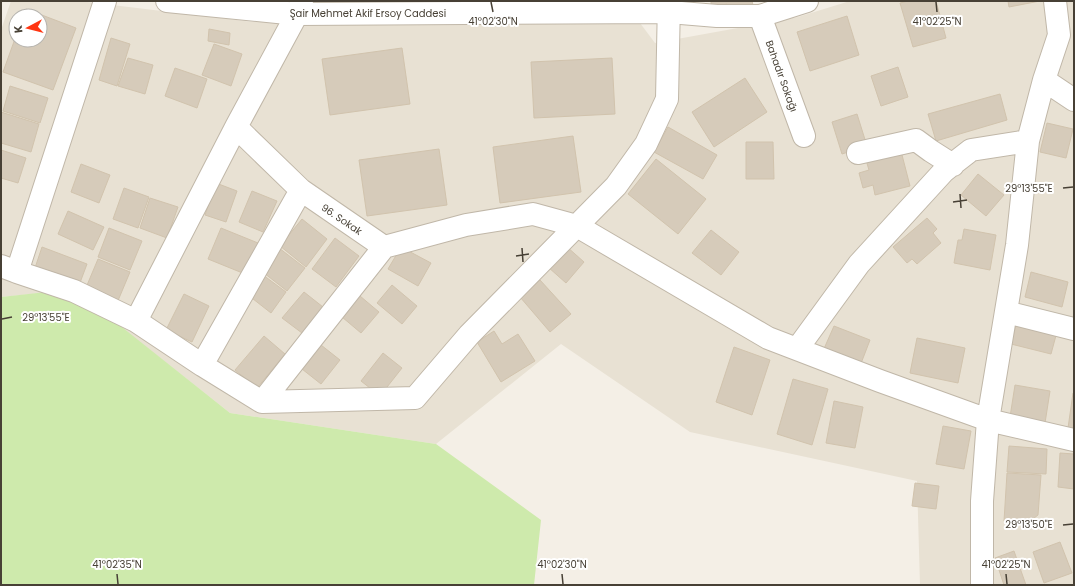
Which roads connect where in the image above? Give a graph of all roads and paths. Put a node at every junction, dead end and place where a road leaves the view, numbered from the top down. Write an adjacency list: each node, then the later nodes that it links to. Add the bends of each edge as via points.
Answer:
1 (104, 1): 18 (street)
2 (167, 1): 6 (street, Şair Mehmet Akif Ersoy Caddesi)
3 (807, 1): 7 (street, Şair Mehmet Akif Ersoy Caddesi)
4 (1055, 1): 8 (street, via 1059,34)
5 (669, 7): 6 (street, Şair Mehmet Akif Ersoy Caddesi); 7 (street, Şair Mehmet Akif Ersoy Caddesi, via 717,16); 16 (street, via 666,100 646,144 616,186)
6 (300, 8): 10 (street)
7 (760, 16): 11 (street, Bahadır Sokağı)
8 (1044, 80): 9 (street); 12 (street)
9 (1074, 100)
10 (236, 127): 15 (street, 96. Sokak); 20 (street)
11 (804, 136)
12 (1028, 141): 14 (street, via 971,150); 19 (street, via 1017,245)
13 (858, 153): 14 (street, via 916,140)
14 (953, 165): 22 (street, via 859,264)
15 (301, 190): 17 (street, 96. Sokak); 23 (street)
16 (577, 226): 17 (street, via 533,214 466,225); 22 (street, via 768,338); 24 (street, via 469,334 415,398)
17 (384, 247): 24 (street)
18 (9, 269): 20 (street, via 74,291)
19 (1006, 312): 21 (street); 25 (street)
20 (136, 321): 23 (street)
21 (1074, 329)
22 (797, 349): 25 (street, via 880,382)
23 (202, 365): 24 (street)
24 (262, 402)
25 (988, 420): 26 (street); 27 (street, via 982,501)
26 (1074, 440)
27 (982, 585)

